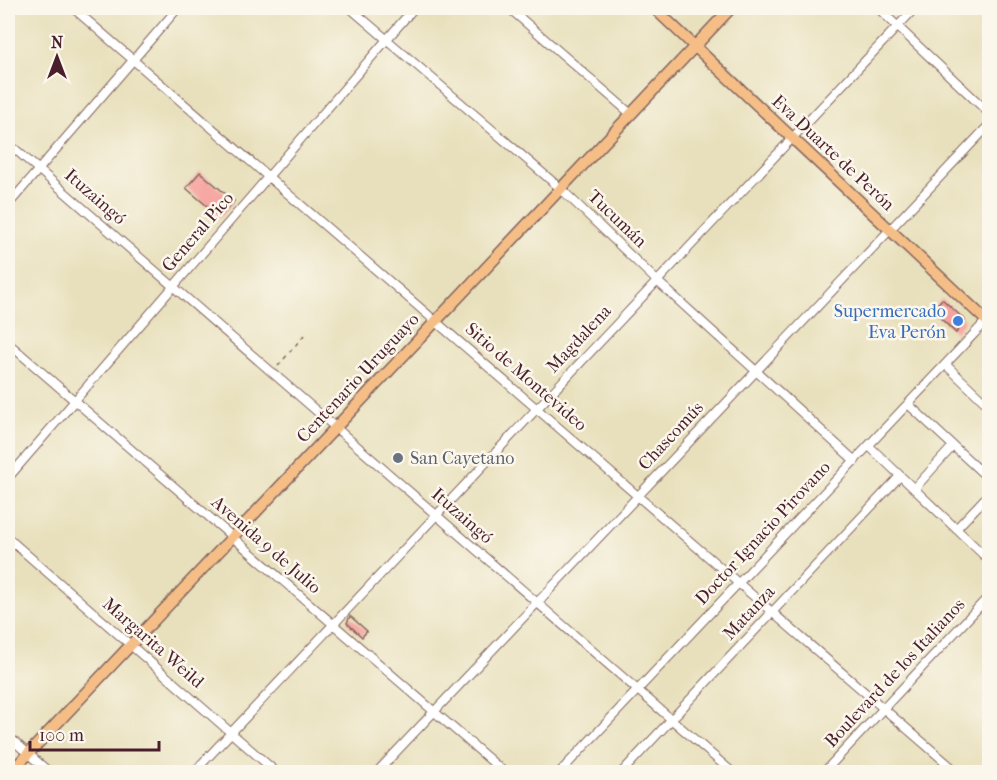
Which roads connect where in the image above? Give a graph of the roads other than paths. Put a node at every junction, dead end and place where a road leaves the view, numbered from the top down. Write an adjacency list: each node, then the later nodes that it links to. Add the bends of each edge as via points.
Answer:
1 (73, 8): 13 (street, Sitio de Montevideo)
2 (178, 8): 13 (street)
3 (350, 8): 11 (street, Tucumán)
4 (414, 8): 11 (street, General Pico)
5 (509, 8): 14 (street)
6 (654, 8): 12 (main road, Eva Duarte de Perón)
7 (731, 8): 12 (main road, Centenario Uruguayo)
8 (878, 8): 10 (street)
9 (915, 8): 10 (street, Magdalena)
10 (897, 27): 15 (street); 17 (street, Magdalena)
11 (386, 40): 20 (street, General Pico); 21 (street, Tucumán)
12 (696, 45): 14 (main road, Centenario Uruguayo); 17 (main road, Eva Duarte de Perón)
13 (134, 59): 19 (street); 20 (street, Sitio de Montevideo)
14 (631, 114): 21 (main road, Centenario Uruguayo)
15 (990, 114)
16 (990, 124): 23 (street, Chascomús)
17 (792, 138): 23 (main road, Eva Duarte de Perón); 24 (street, Magdalena)
18 (8, 143): 19 (street, Ituzaingó)
19 (38, 170): 22 (street); 25 (street, Ituzaingó)
20 (268, 176): 25 (street, General Pico); 26 (street, Sitio de Montevideo)
21 (560, 188): 24 (street, Tucumán); 26 (main road, Centenario Uruguayo)
22 (8, 205)
23 (890, 230): 27 (main road, Eva Duarte de Perón); 30 (street, Chascomús)
24 (657, 280): 30 (street, Tucumán); 34 (street, Magdalena)
25 (173, 287): 31 (street, General Pico); 35 (street, Ituzaingó)
26 (435, 321): 34 (street, Sitio de Montevideo); 35 (main road, Centenario Uruguayo)
27 (988, 321): 29 (street, Doctor Ignacio Pirovano)
28 (8, 343): 31 (street, Avenida 9 de Julio)
29 (946, 365): 32 (street, Doctor Ignacio Pirovano); 33 (street)
30 (756, 370): 38 (street, Tucumán); 44 (street, Chascomús)
31 (75, 401): 40 (street, General Pico); 47 (street, Avenida 9 de Julio)
32 (908, 404): 36 (street, Doctor Ignacio Pirovano); 37 (street)
33 (990, 407)
34 (537, 408): 44 (street, Sitio de Montevideo); 45 (street, Magdalena)
35 (334, 428): 45 (street, Ituzaingó); 47 (main road, Centenario Uruguayo)
36 (869, 446): 38 (street, Doctor Ignacio Pirovano); 39 (street)
37 (953, 446): 41 (street); 42 (street)
38 (855, 461): 50 (street, Doctor Ignacio Pirovano)
39 (900, 476): 42 (street); 53 (street, Matanza)
40 (8, 478)
41 (990, 480)
42 (914, 489): 46 (street)
43 (990, 493): 46 (street)
44 (638, 496): 50 (street, Sitio de Montevideo); 52 (street, Chascomús)
45 (435, 515): 52 (street, Ituzaingó); 54 (street, Magdalena)
46 (956, 529): 49 (street)
47 (232, 537): 54 (street, Avenida 9 de Julio); 55 (main road, Centenario Uruguayo)
48 (8, 538): 55 (street, Margarita Weild)
49 (990, 561)
50 (737, 584): 53 (street, Sitio de Montevideo); 56 (street, Doctor Ignacio Pirovano)
51 (990, 595): 57 (street, Boulevard de los Italianos)
52 (537, 604): 56 (street, Ituzaingó); 58 (street, Chascomús)
53 (772, 613): 57 (street, Sitio de Montevideo); 59 (street, Matanza)
54 (333, 625): 58 (street, Avenida 9 de Julio); 60 (street, Magdalena)
55 (130, 645): 60 (street, Margarita Weild); 62 (main road, Centenario Uruguayo)
56 (637, 691): 59 (street, Ituzaingó); 69 (street, Doctor Ignacio Pirovano)
57 (883, 709): 72 (street, Boulevard de los Italianos); 73 (street, Sitio de Montevideo)
58 (434, 712): 67 (street, Chascomús); 68 (street, Avenida 9 de Julio)
59 (672, 720): 70 (street, Matanza); 71 (street, Ituzaingó)
60 (230, 732): 65 (street, Magdalena); 66 (street, Margarita Weild)
61 (8, 736): 62 (street)
62 (28, 754): 63 (main road, Centenario Uruguayo); 64 (street)
63 (10, 772)
64 (49, 772)
65 (194, 772)
66 (276, 772)
67 (377, 772)
68 (504, 772)
69 (561, 772)
70 (622, 772)
71 (732, 772)
72 (824, 772)
73 (957, 772)

